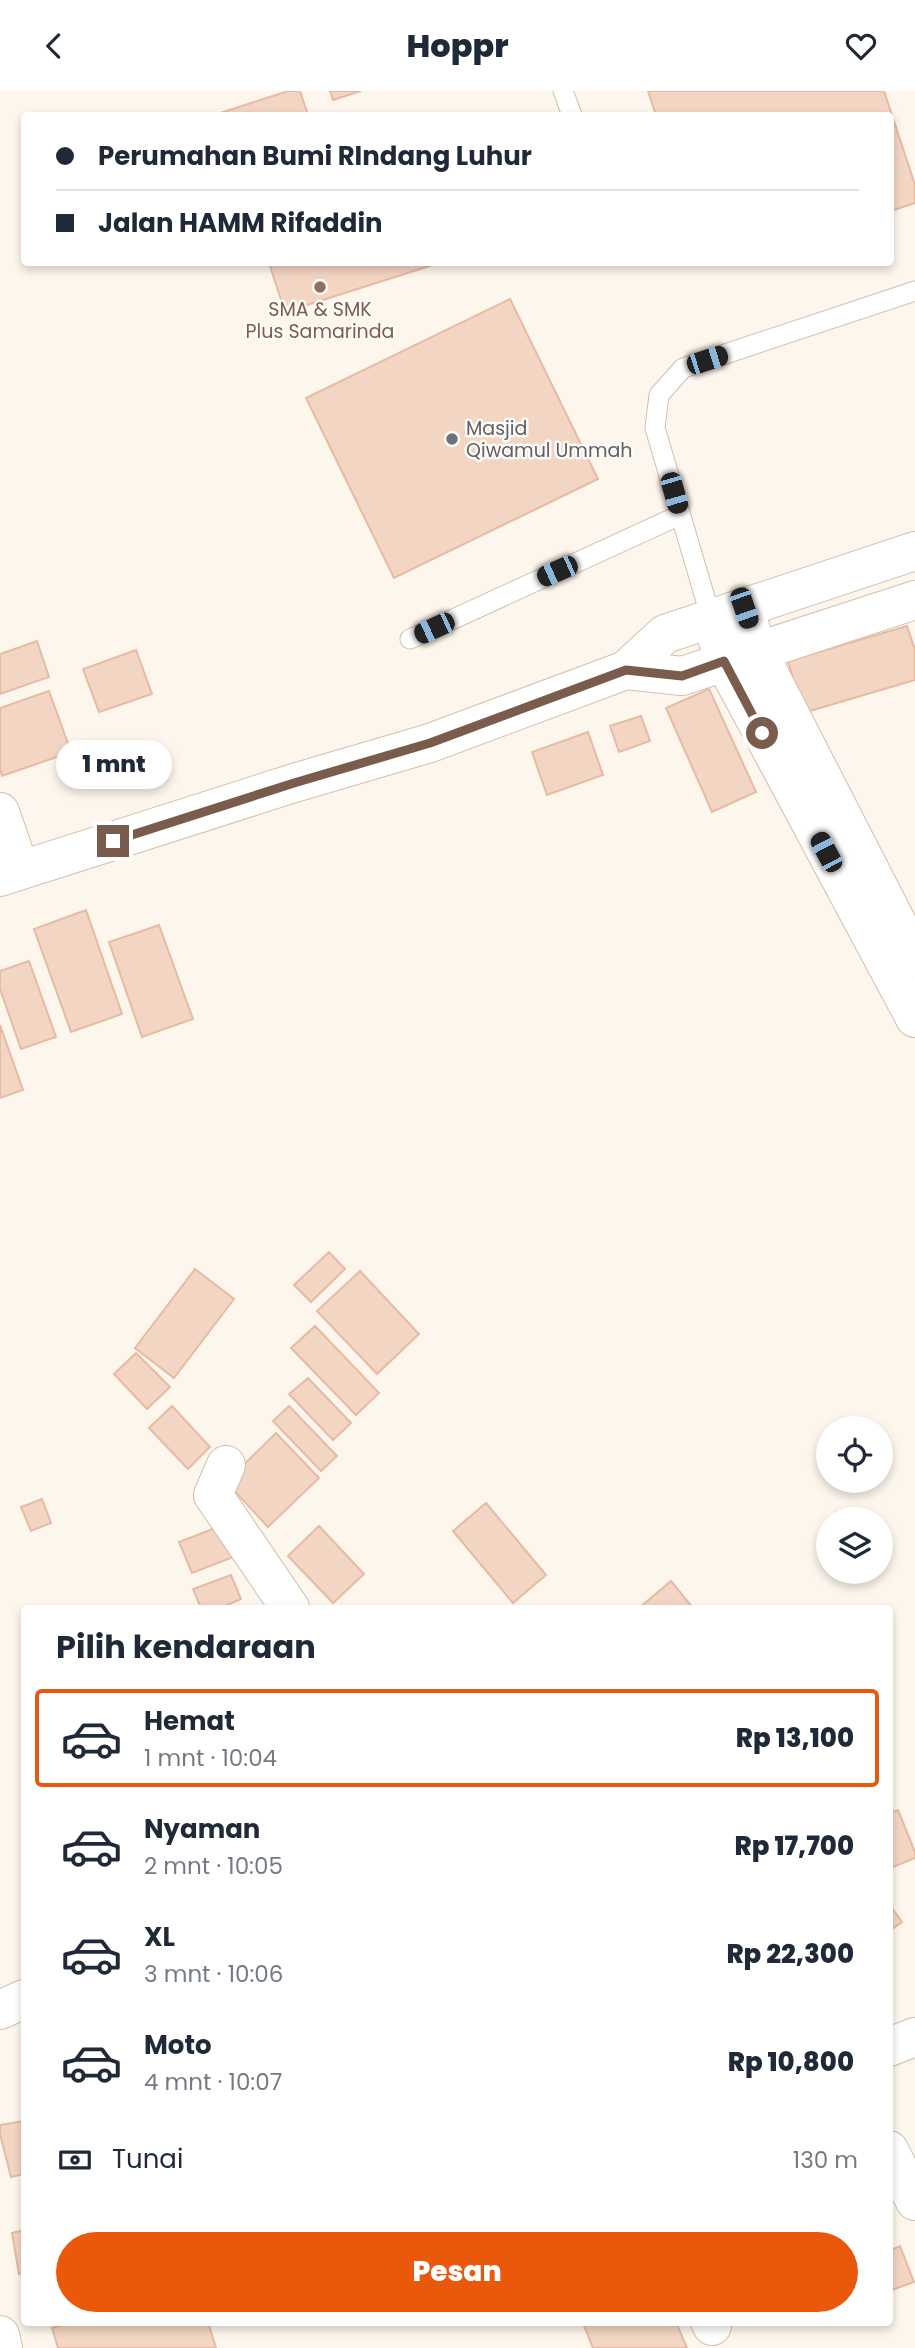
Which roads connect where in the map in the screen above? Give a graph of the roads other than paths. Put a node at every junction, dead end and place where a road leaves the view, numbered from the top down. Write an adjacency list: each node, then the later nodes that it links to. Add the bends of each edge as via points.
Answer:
1 (564, 91): 2 (lane)
2 (571, 112)
3 (915, 291): 4 (lane, via 683,368 659,395 655,428)
4 (680, 515): 7 (lane); 8 (lane)
5 (915, 551): 7 (main road)
6 (915, 600): 9 (main road)
7 (727, 613): 9 (main road); 10 (main road, via 665,634)
8 (410, 639)
9 (741, 657): 10 (main road, via 682,676); 13 (main road); 14 (main road)
10 (626, 670): 12 (main road, via 430,743)
11 (0, 812): 12 (main road)
12 (10, 873)
13 (915, 958)
14 (915, 1018)
15 (226, 1465): 16 (main road, via 213,1495)
16 (288, 1605)
17 (21, 2000): 18 (main road)
18 (0, 2010)
19 (915, 2037): 20 (main road)
20 (893, 2045)
21 (893, 2158): 22 (main road)
22 (915, 2201)
23 (0, 2335): 24 (main road)
24 (3, 2348)

